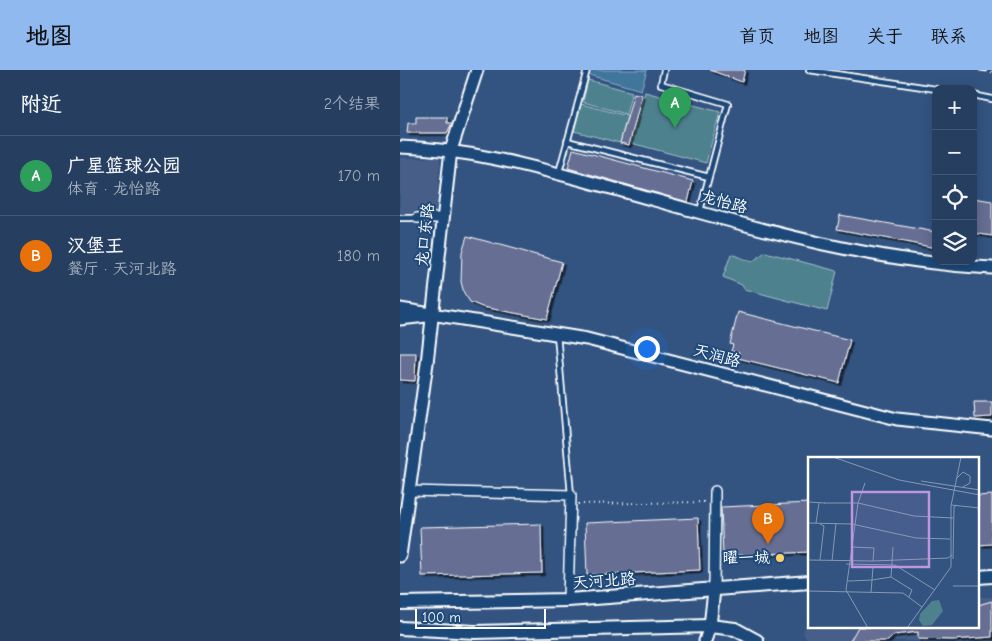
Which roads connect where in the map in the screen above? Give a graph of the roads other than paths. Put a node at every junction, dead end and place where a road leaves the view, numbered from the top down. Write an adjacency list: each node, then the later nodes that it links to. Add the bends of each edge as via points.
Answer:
1 (478, 70): 10 (street, 龙口东路)
2 (587, 70): 8 (lane)
3 (664, 70): 13 (lane, via 661,84 728,104)
4 (810, 70): 5 (lane)
5 (932, 88)
6 (977, 96): 7 (lane)
7 (992, 100)
8 (567, 141): 12 (lane); 13 (lane)
9 (400, 147): 10 (street)
10 (450, 150): 11 (street, via 427,155); 12 (street, 龙怡路); 17 (street, 龙口东路)
11 (400, 154)
12 (558, 174): 14 (street, 龙怡路)
13 (709, 177): 14 (lane)
14 (699, 212): 18 (street, 龙怡路, via 848,249)
15 (400, 218): 16 (lane)
16 (417, 218): 17 (street)
17 (443, 218): 20 (street, 龙口东路)
18 (992, 268)
19 (400, 309): 20 (street, 天润路)
20 (432, 315): 21 (street, 天润路); 22 (street, 天润路); 24 (street, 龙口东路)
21 (400, 319)
22 (557, 334): 23 (street, 天润路, via 897,419); 26 (lane)
23 (992, 429)
24 (410, 491): 26 (street); 27 (street, 龙口东路)
25 (715, 491): 29 (street)
26 (571, 500): 30 (street)
27 (400, 556)
28 (808, 582): 29 (main road, 天河北路)
29 (714, 590): 30 (main road, 天河北路); 32 (street)
30 (568, 600): 31 (main road, 天河北路)
31 (400, 603)
32 (710, 626): 33 (main road, via 510,632); 34 (street); 35 (main road, via 735,629)
33 (400, 628)
34 (705, 641)
35 (757, 641)

